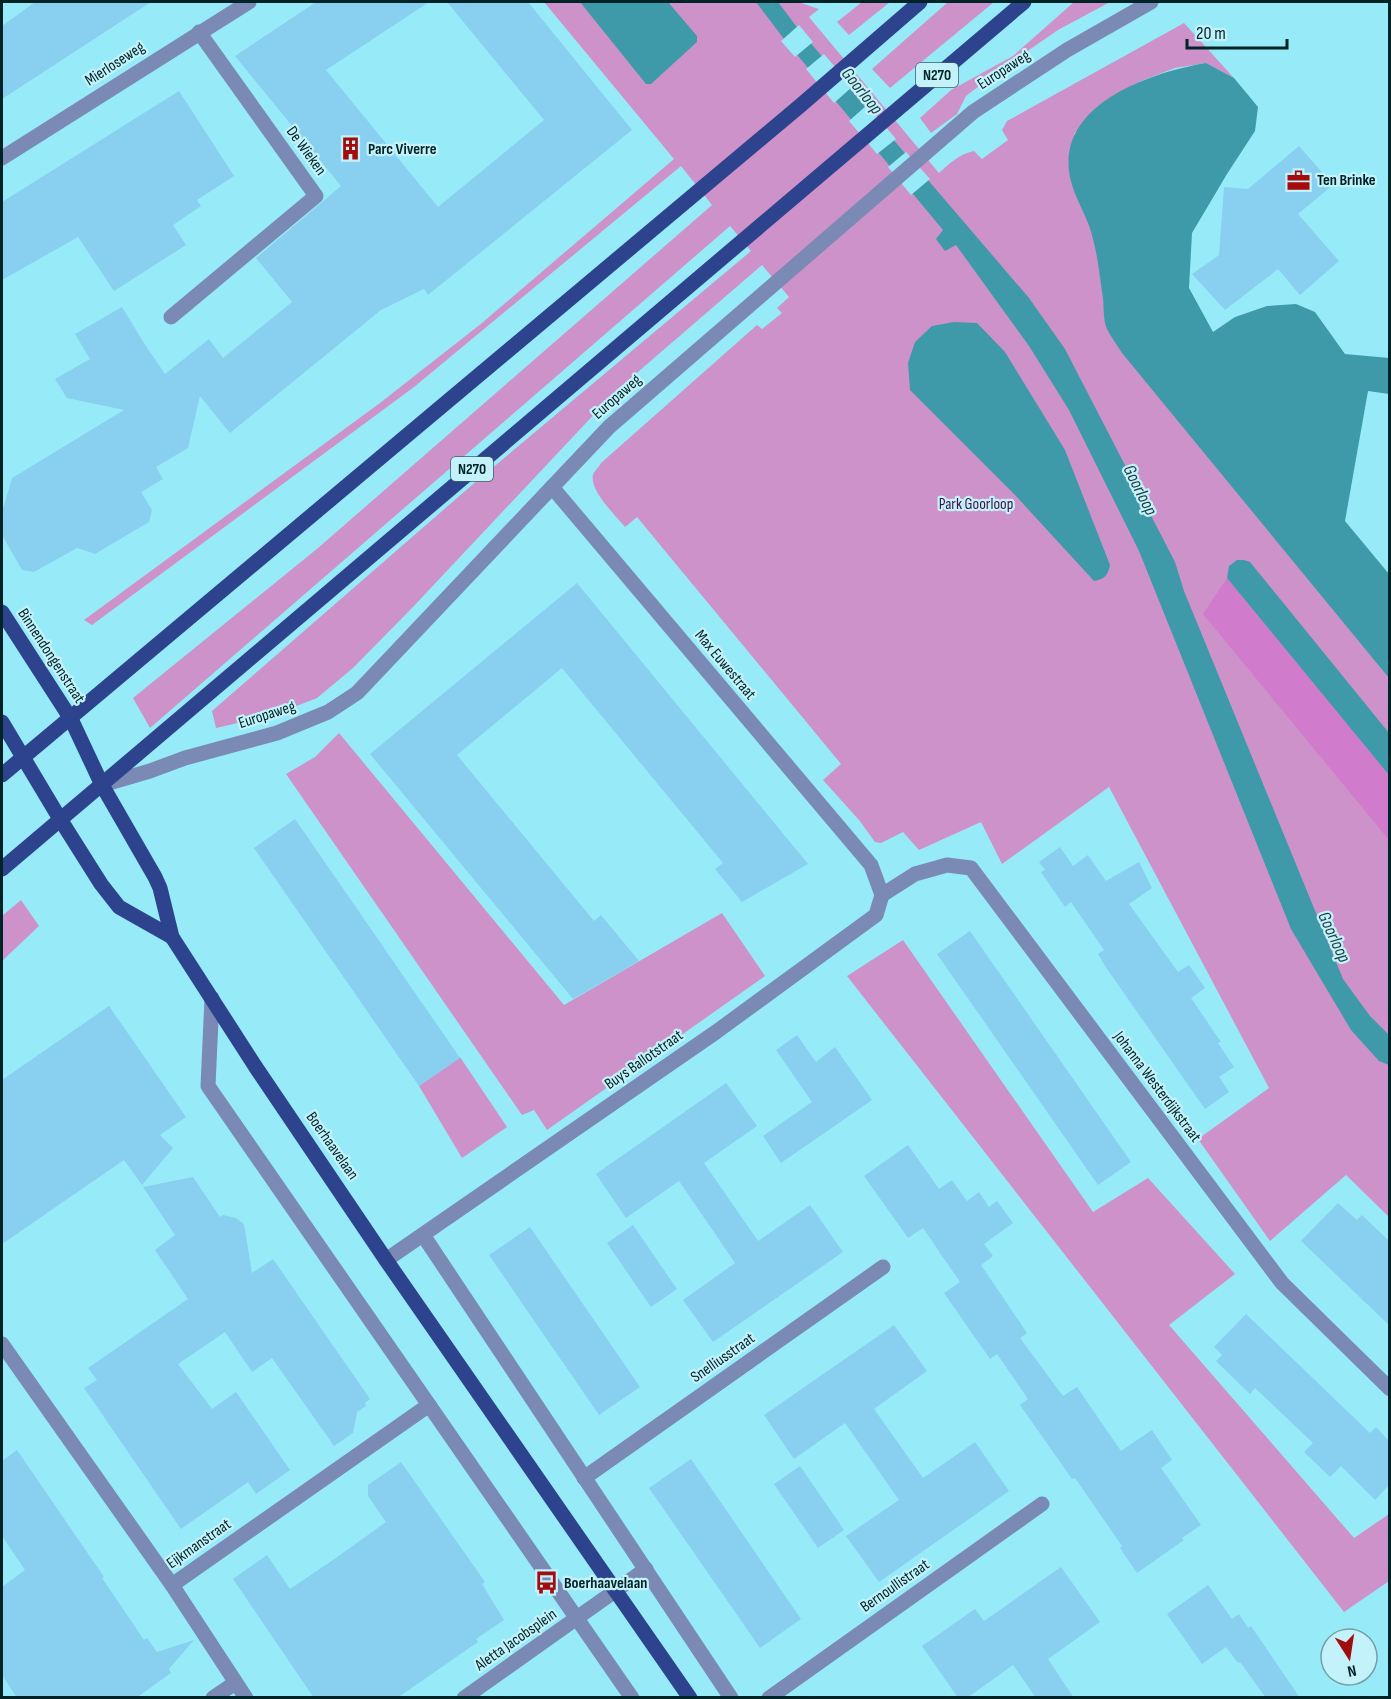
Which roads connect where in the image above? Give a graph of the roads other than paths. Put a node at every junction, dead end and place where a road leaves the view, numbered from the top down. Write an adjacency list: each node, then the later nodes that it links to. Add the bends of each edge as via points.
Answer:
1 (249, 2): 5 (street, Mierloseweg)
2 (920, 2): 10 (main road)
3 (1024, 2): 14 (main road, Europaweg / N270)
4 (1150, 2): 8 (street, Europaweg, via 1067,50 973,112 609,427)
5 (199, 32): 6 (street, Mierloseweg); 7 (street, De Wieken, via 316,196)
6 (2, 158)
7 (171, 317)
8 (552, 487): 14 (street, Europaweg, via 357,693 328,712 277,733); 17 (street, Max Euwestraat, via 871,865)
9 (2, 612): 10 (main road, Binnendongenstraat)
10 (71, 719): 12 (main road); 14 (main road, Binnendongenstraat)
11 (2, 722): 12 (main road)
12 (22, 759): 13 (main road); 15 (main road, Boerhaavelaan)
13 (2, 776)
14 (102, 785): 15 (main road, Europaweg / N270); 18 (main road, Boerhaavelaan, via 160,888)
15 (60, 819): 16 (main road, Europaweg / N270); 18 (main road, Boerhaavelaan, via 119,907)
16 (2, 869)
17 (882, 895): 20 (street, Buys Ballotstraat, via 876,915 716,1032); 24 (street, Johanna Westerdijkstraat, via 915,874 947,865 970,868 1282,1283)
18 (172, 937): 19 (main road, Boerhaavelaan)
19 (212, 998): 21 (main road, Boerhaavelaan); 25 (street, via 208,1086)
20 (423, 1235): 21 (street, Buys Ballotstraat); 26 (street)
21 (386, 1260): 30 (main road, Boerhaavelaan)
22 (883, 1267): 26 (street, Snelliusstraat)
23 (2, 1344): 29 (street, Eijkmanstraat)
24 (1389, 1389)
25 (429, 1405): 29 (street, Eijkmanstraat); 31 (street)
26 (584, 1478): 28 (street)
27 (1042, 1504): 39 (street, Bernoullistraat)
28 (646, 1569): 30 (street, Aletta Jacobsplein); 38 (street)
29 (172, 1585): 32 (street)
30 (617, 1591): 31 (street, Aletta Jacobsplein); 37 (main road, Boerhaavelaan)
31 (578, 1618): 35 (street, Aletta Jacobsplein); 36 (street)
32 (235, 1683): 33 (street); 34 (street)
33 (213, 1698)
34 (246, 1698)
35 (464, 1698)
36 (632, 1698)
37 (690, 1698)
38 (731, 1698)
39 (769, 1698)

